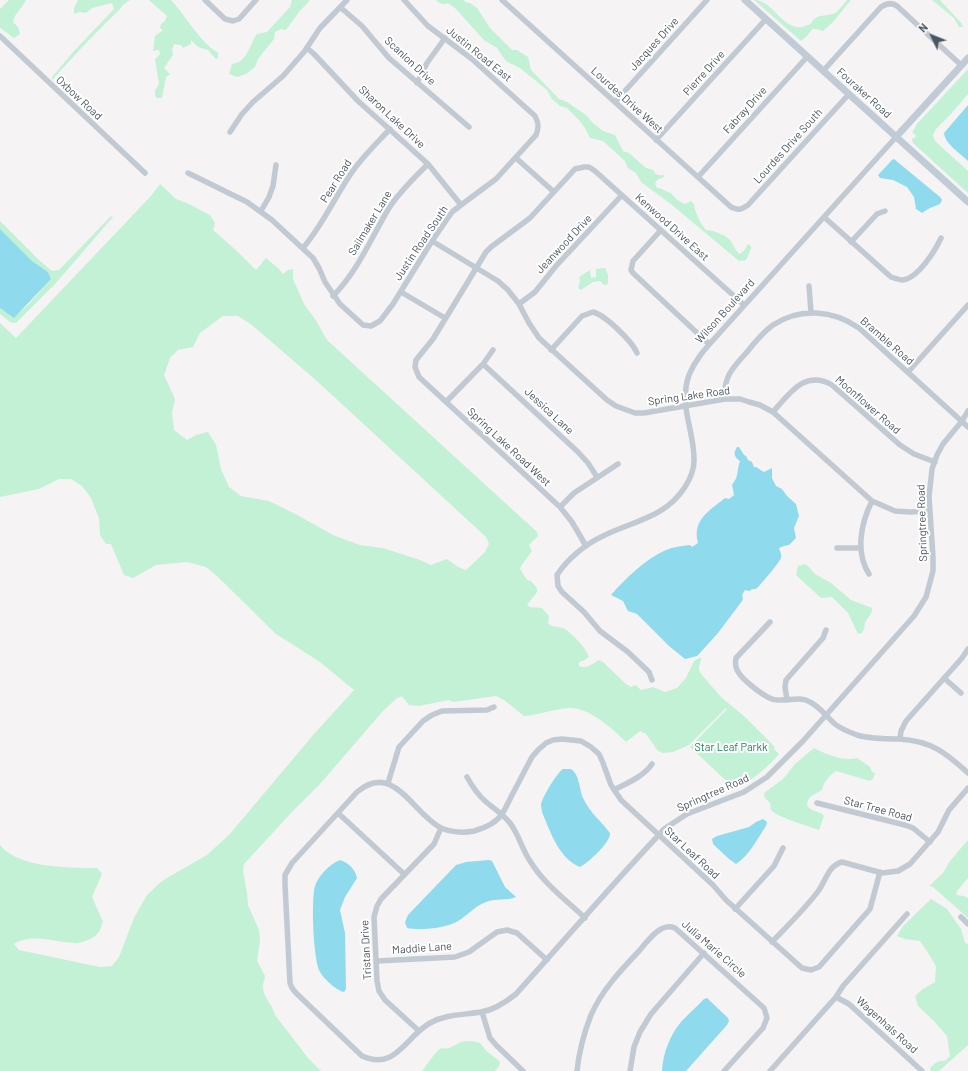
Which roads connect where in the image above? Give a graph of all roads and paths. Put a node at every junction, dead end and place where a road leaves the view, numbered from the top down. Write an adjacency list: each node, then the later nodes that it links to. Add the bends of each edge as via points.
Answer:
1 (205, 0): 2 (street, via 230,21 236,21)
2 (256, 0)
3 (347, 0): 8 (street)
4 (404, 0): 11 (street, Justin Road East, via 428,26)
5 (502, 0): 19 (street, Lourdes Drive West)
6 (707, 0): 19 (street, Jacques Drive)
7 (745, 0): 9 (main road, Fouraker Road)
8 (340, 7): 12 (street); 17 (street, Scanlon Drive)
9 (766, 19): 13 (main road, Fouraker Road); 25 (street, Pierre Drive)
10 (0, 36): 30 (street, Oxbow Road)
11 (445, 38): 17 (street, via 427,63); 20 (street, Justin Road East, via 494,77 535,116)
12 (306, 48): 22 (street, Sharon Lake Drive, via 358,101); 23 (street, via 283,76 246,110)
13 (807, 57): 16 (main road, Fouraker Road); 31 (street, Fabray Drive)
14 (968, 58): 15 (main road, Wilson Boulevard)
15 (961, 65): 16 (street, via 897,6 888,4 881,7); 24 (main road, Wilson Boulevard)
16 (823, 71): 18 (main road, Fouraker Road)
17 (417, 83): 21 (street, Scanlon Drive)
18 (849, 94): 24 (main road, Fouraker Road); 36 (street, Lourdes Drive South)
19 (614, 102): 25 (street, Lourdes Drive West)
20 (538, 124): 26 (street, Justin Road South, via 539,130 536,135)
21 (469, 127)
22 (390, 129): 27 (street, Sharon Lake Drive); 44 (street, Pear Road, via 350,174 330,211)
23 (230, 132)
24 (896, 137): 34 (main road, Fouraker Road); 39 (street, Wilson Boulevard)
25 (656, 140): 31 (street, Lourdes Drive West)
26 (516, 158): 32 (street); 35 (street, Justin Road South, via 487,186)
27 (428, 164): 35 (street, Sharon Lake Drive); 48 (street, Sailmaker Lane, via 402,189 352,273)
28 (276, 166): 37 (street, via 270,197)
29 (188, 173): 37 (street)
30 (145, 174)
31 (698, 177): 36 (street, Lourdes Drive West, via 731,207)
32 (554, 192): 33 (street, Kenwood Drive East, via 576,169 584,167 595,171); 45 (street, via 530,218 486,252)
33 (622, 195): 40 (street, Kenwood Drive East); 49 (street, Jeanwood Drive, via 535,292)
34 (968, 202)
35 (461, 205): 42 (street, Justin Road South, via 446,220)
36 (740, 210)
37 (261, 211): 44 (street)
38 (885, 211): 43 (street, via 878,214)
39 (824, 217): 43 (street); 51 (street, Wilson Boulevard)
40 (661, 230): 51 (street, Kenwood Drive East); 54 (street, via 633,261 633,273)
41 (940, 238): 43 (street, via 925,263 911,277 903,280 890,277)
42 (432, 241): 45 (street, Spring Lake Road); 47 (street, Justin Road South)
43 (851, 242)
44 (303, 248): 48 (street, via 316,263)
45 (476, 268): 49 (street, Spring Lake Road, via 498,281); 53 (street)
46 (809, 286): 52 (street)
47 (401, 292): 48 (street, Justin Road South, via 380,321 371,326 363,324 346,311); 53 (street)
48 (333, 296)
49 (519, 304): 56 (street, Spring Lake Road, via 535,333)
50 (968, 305): 59 (street)
51 (744, 306): 54 (street, Wilson Boulevard)
52 (811, 312): 59 (street, Bramble Road, via 830,314 852,324); 60 (street, Bramble Road, via 781,320 763,334 732,369 724,388)
53 (445, 318): 61 (street, Spring Lake Road West, via 433,339 418,356 415,367 419,377)
54 (709, 344): 62 (street, Wilson Boulevard, via 689,375)
55 (493, 350): 58 (street)
56 (551, 350): 57 (street, via 582,316 593,312 608,321 631,343); 62 (street, Spring Lake Road, via 616,406 644,413)
57 (637, 353)
58 (483, 364): 61 (street); 70 (street, Jessica Lane, via 578,452)
59 (908, 372): 66 (street, Bramble Road)
60 (725, 399): 62 (street, Spring Lake Road); 64 (street, Spring Lake Road, via 744,400)
61 (446, 402): 72 (street, Spring Lake Road West)
62 (685, 406): 74 (street, Wilson Boulevard, via 694,461 690,477 683,489 671,504 658,513 603,536)
63 (968, 411): 66 (street, Springtree Road)
64 (773, 412): 68 (street, Moonflower Road, via 802,382 825,382 832,385 900,445); 71 (street, Spring Lake Road)
65 (968, 419): 66 (street)
66 (962, 421): 67 (street, Bramble Road); 68 (street, Springtree Road, via 943,444)
67 (968, 427)
68 (935, 462): 73 (street, Springtree Road, via 929,487)
69 (618, 464): 70 (street)
70 (597, 477): 72 (street, via 574,493)
71 (872, 501): 73 (street, Spring Lake Road, via 895,511); 76 (street, via 865,518)
72 (560, 507): 74 (street, Spring Lake Road West)
73 (930, 511): 86 (street, Springtree Road, via 934,562 926,597 908,625)
74 (586, 546): 82 (street, Wilson Boulevard, via 560,570 556,580 558,586 600,631 649,672)
75 (837, 548): 76 (street)
76 (861, 548): 77 (street, via 864,566)
77 (869, 574)
78 (770, 622): 84 (street, via 736,658 736,666 738,672 765,696)
79 (826, 630): 84 (street, via 823,638 786,680)
80 (968, 649): 81 (street)
81 (944, 678): 83 (street); 87 (street, via 906,721)
82 (652, 680)
83 (961, 693)
84 (787, 700): 86 (street, via 810,701)
85 (494, 707): 91 (street, via 487,710 442,711 423,721 399,747)
86 (826, 715): 87 (street, via 856,735); 98 (street, Springtree Road, via 773,771 756,785 732,798 687,814)
87 (900, 740): 89 (street, via 916,741 941,751)
88 (652, 764): 93 (street, via 636,778)
89 (968, 773)
90 (467, 776): 96 (street, via 474,789)
91 (388, 783): 95 (street, via 366,784); 97 (street, via 397,788)
92 (968, 788): 99 (street, via 949,810)
93 (614, 790): 96 (street, Star Leaf Road, via 599,754 591,747 581,741 553,740 546,743 532,757); 98 (street, Star Leaf Road)
94 (818, 803): 99 (street, Star Tree Road, via 905,825 913,828)
95 (338, 813): 102 (street); 114 (street, Springtree Road, via 292,863 285,875 290,983 296,993 362,1056 373,1061 385,1061 396,1056)
96 (502, 815): 97 (street, via 481,829 466,832); 106 (street, via 516,832 538,873)
97 (441, 828): 102 (street, Tristan Drive, via 434,844)
98 (658, 835): 103 (street, Star Leaf Road, via 713,885); 106 (street, Springtree Road)
99 (930, 842): 101 (street, via 910,864 898,871)
100 (784, 848): 103 (street, via 774,866)
101 (880, 872): 108 (street, via 842,862 837,864 831,869 819,890); 108 (street, Star Leaf Road, via 870,909 815,969 802,968)
102 (404, 874): 111 (street, Tristan Drive, via 377,906 374,916)
103 (735, 909): 108 (street, Star Leaf Road)
104 (907, 914): 112 (street)
105 (961, 917): 107 (street)
106 (585, 918): 110 (street, Springtree Road)
107 (968, 924)
108 (772, 942)
109 (704, 953): 116 (street, Julia Marie Circle, via 675,928 666,927 655,933 613,979 598,1000 582,1040); 117 (street, via 651,1014 634,1047); 118 (street, Julia Marie Circle, via 762,1005 766,1014 763,1028)
110 (547, 960): 111 (street, Maddie Lane, via 517,933 507,930 497,932 469,952 455,956); 113 (street, Springtree Road, via 516,994 504,1003)
111 (377, 961): 114 (street, Tristan Drive, via 379,991 385,1000)
112 (836, 997): 119 (street); 120 (street, Wagenhals Road, via 849,1004)
113 (482, 1012): 114 (street, Springtree Road, via 439,1018); 115 (street, via 490,1038)
114 (419, 1031)
115 (523, 1071)
116 (577, 1071)
117 (630, 1071)
118 (724, 1071)
119 (770, 1071)
120 (922, 1071)

